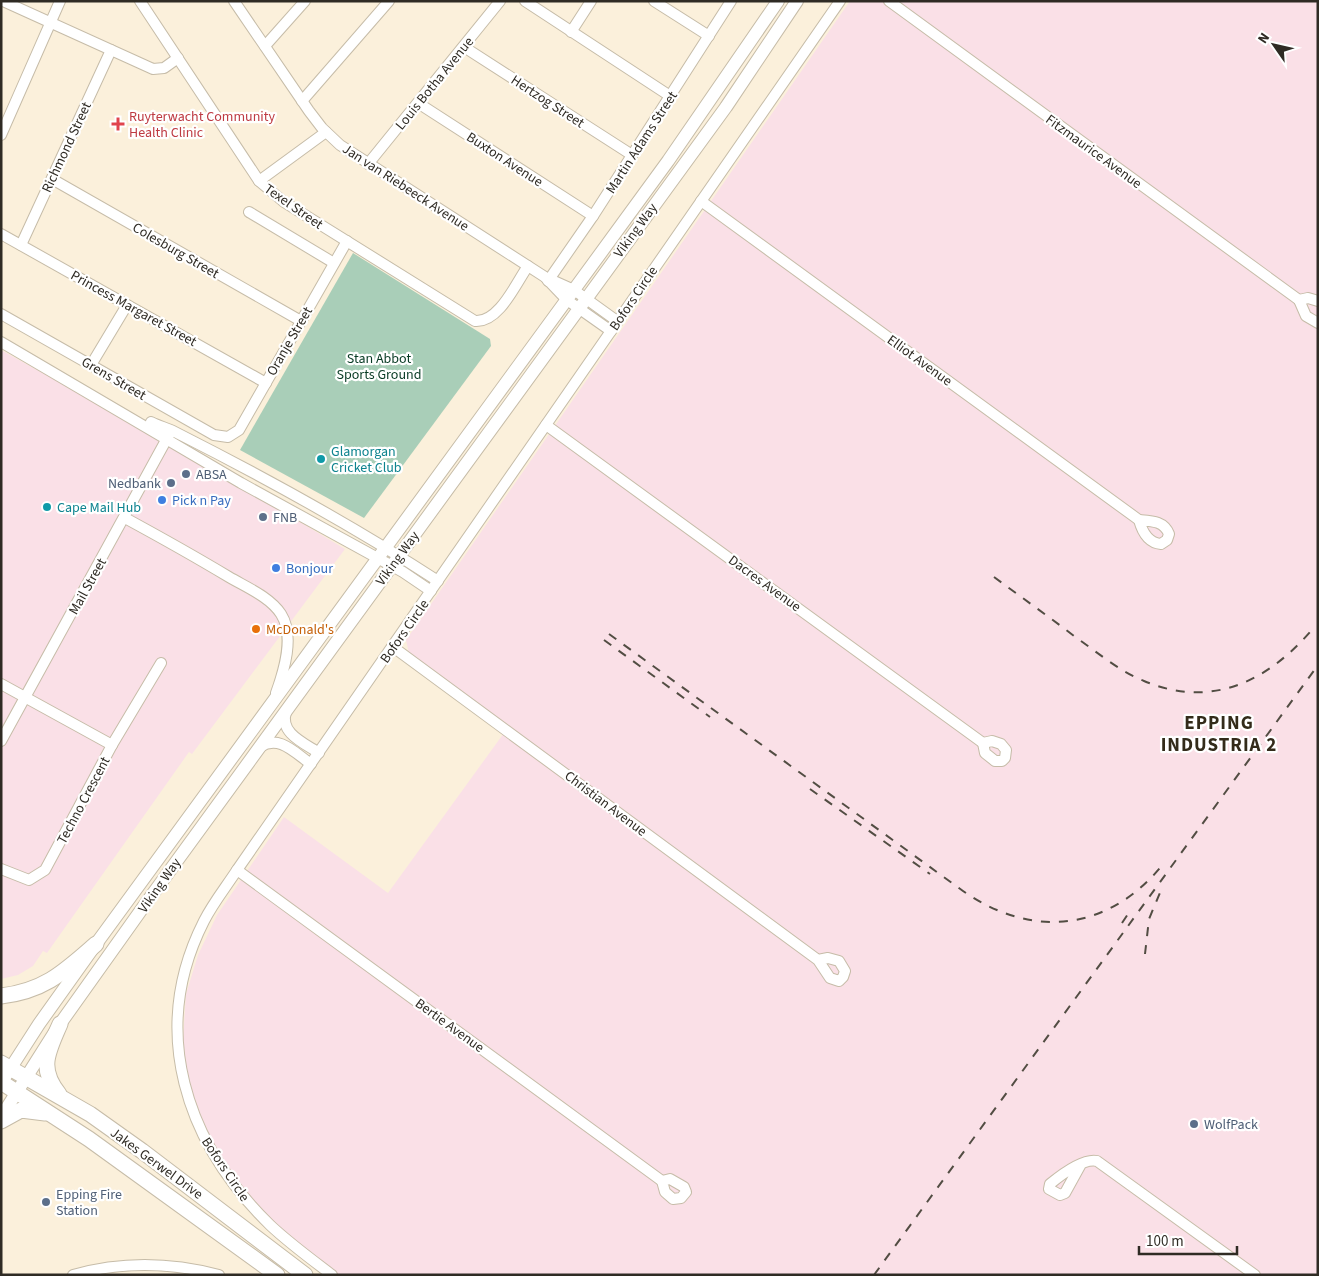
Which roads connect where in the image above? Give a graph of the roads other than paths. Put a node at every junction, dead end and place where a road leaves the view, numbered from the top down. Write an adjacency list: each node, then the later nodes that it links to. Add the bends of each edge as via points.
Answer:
1 (3, 1): 16 (street)
2 (60, 1): 16 (street)
3 (140, 1): 22 (street, Texel Street)
4 (234, 1): 19 (street, Jan van Riebeeck Avenue)
5 (305, 1): 19 (street)
6 (389, 1): 24 (street)
7 (500, 1): 20 (street, Louis Botha Avenue)
8 (525, 1): 17 (street)
9 (591, 1): 17 (street)
10 (654, 1): 18 (street)
11 (731, 1): 18 (street, Martin Adams Street)
12 (778, 1): 41 (main road, Viking Way, via 668,161)
13 (797, 1): 44 (main road, Viking Way, via 726,107)
14 (840, 1): 32 (street, Bofors Circle)
15 (889, 1): 42 (street, Fitzmaurice Avenue)
16 (51, 23): 21 (street); 27 (street)
17 (571, 32): 23 (street)
18 (709, 36): 23 (street, Martin Adams Street)
19 (265, 46): 24 (street, Jan van Riebeeck Avenue)
20 (464, 46): 25 (street, Louis Botha Avenue); 28 (street, Hertzog Street)
21 (111, 50): 22 (street, via 157,70); 30 (street, Richmond Street)
22 (178, 58): 31 (street, Texel Street)
23 (670, 96): 28 (street, Martin Adams Street)
24 (302, 101): 26 (street, Jan van Riebeeck Avenue)
25 (418, 103): 29 (street, Louis Botha Avenue); 34 (street, Buxton Avenue)
26 (326, 132): 29 (street, Jan van Riebeeck Avenue); 31 (street)
27 (1, 135)
28 (632, 155): 34 (street, Martin Adams Street)
29 (368, 164): 39 (street, Jan van Riebeeck Avenue)
30 (52, 179): 37 (street, Richmond Street); 49 (street, Colesburg Street)
31 (259, 181): 36 (street, Texel Street, via 284,202)
32 (700, 201): 46 (street, Bofors Circle); 62 (street, Elliot Avenue)
33 (249, 212): 38 (street)
34 (593, 216): 40 (street, Martin Adams Street)
35 (1, 234): 37 (street, Princess Margaret Street)
36 (347, 241): 38 (street, Oranje Street); 39 (street, Texel Street, via 468,318 478,321 489,319 496,313)
37 (21, 245): 45 (street, Princess Margaret Street)
38 (334, 263): 49 (street, Oranje Street)
39 (528, 266): 40 (street, Jan van Riebeeck Avenue)
40 (548, 279): 41 (street, Jan van Riebeeck Avenue)
41 (570, 295): 44 (street, Jan van Riebeeck Avenue); 63 (main road, Viking Way)
42 (1299, 300): 43 (street); 51 (street, via 1306,316)
43 (1318, 301)
44 (583, 303): 47 (street, Jan van Riebeeck Avenue); 52 (street, Jan van Riebeeck Avenue); 64 (main road, Viking Way)
45 (127, 304): 54 (street); 55 (street, Princess Margaret Street)
46 (628, 306): 47 (street, via 617,311); 50 (street, Bofors Circle)
47 (602, 310): 50 (street, Jan van Riebeeck Avenue)
48 (1, 314): 54 (street, Grens Street)
49 (301, 321): 55 (street, Oranje Street)
50 (617, 321): 52 (street, Bofors Circle)
51 (1318, 323)
52 (611, 331): 56 (street, Bofors Circle)
53 (1, 342): 57 (street)
54 (91, 365): 58 (street, Grens Street, via 214,435)
55 (266, 383): 58 (street, Oranje Street, via 239,430)
56 (546, 425): 67 (street, Bofors Circle); 76 (street, Dacres Avenue)
57 (170, 434): 59 (street, Mail Street); 60 (street); 63 (street)
58 (228, 437)
59 (162, 449): 60 (street); 61 (street, Mail Street)
60 (185, 449): 65 (street)
61 (125, 518): 72 (street, Mail Street); 74 (street, via 260,595 284,619 287,639 284,664)
62 (1139, 520)
63 (386, 548): 64 (street); 65 (main road, Viking Way)
64 (399, 555): 66 (main road, Viking Way); 67 (street)
65 (378, 560): 66 (street); 74 (main road, Viking Way)
66 (391, 566): 68 (street); 73 (main road, Viking Way)
67 (438, 581): 68 (street, Bofors Circle)
68 (431, 592): 69 (street, Bofors Circle)
69 (393, 647): 79 (street, Bofors Circle); 84 (street, Christian Avenue)
70 (161, 663): 77 (street)
71 (1, 684): 72 (street, Techno Crescent)
72 (26, 698): 75 (street, Mail Street); 77 (street, Techno Crescent)
73 (289, 704): 78 (main road, Viking Way); 79 (street, via 284,718 285,727)
74 (270, 708): 83 (main road, Viking Way)
75 (1, 741)
76 (983, 743)
77 (112, 746): 81 (street, Techno Crescent, via 45,870 29,880)
78 (255, 751): 80 (street, via 268,742 277,742); 86 (main road, Viking Way)
79 (319, 753): 80 (street, Bofors Circle)
80 (311, 764): 82 (street, Bofors Circle)
81 (1, 869)
82 (237, 870): 96 (street, Bertie Avenue); 101 (street, Bofors Circle, via 205,920 185,972 178,1028 184,1086 204,1139 238,1190 276,1231)
83 (96, 944): 85 (highway, via 48,983 34,990); 87 (main road, Viking Way)
84 (818, 960)
85 (1, 996)
86 (60, 1024): 88 (main road, Viking Way); 91 (highway, via 46,1066 50,1081)
87 (6, 1066): 88 (highway, Jakes Gerwel Drive); 89 (main road, Viking Way)
88 (26, 1077): 90 (main road, Viking Way); 91 (highway, Jakes Gerwel Drive)
89 (1, 1082): 90 (highway, Jakes Gerwel Drive)
90 (17, 1091): 92 (highway, Jakes Gerwel Drive); 93 (main road, Viking Way)
91 (61, 1097): 100 (highway, Jakes Gerwel Drive, via 142,1150)
92 (51, 1114): 94 (highway, via 21,1110); 99 (highway, Jakes Gerwel Drive)
93 (1, 1117)
94 (1, 1121)
95 (1081, 1164): 102 (street, via 1090,1160 1102,1164)
96 (662, 1181)
97 (73, 1275): 98 (street, via 118,1265 151,1264 186,1267)
98 (219, 1275)
99 (276, 1275)
100 (305, 1275)
101 (332, 1275)
102 (1255, 1275)

